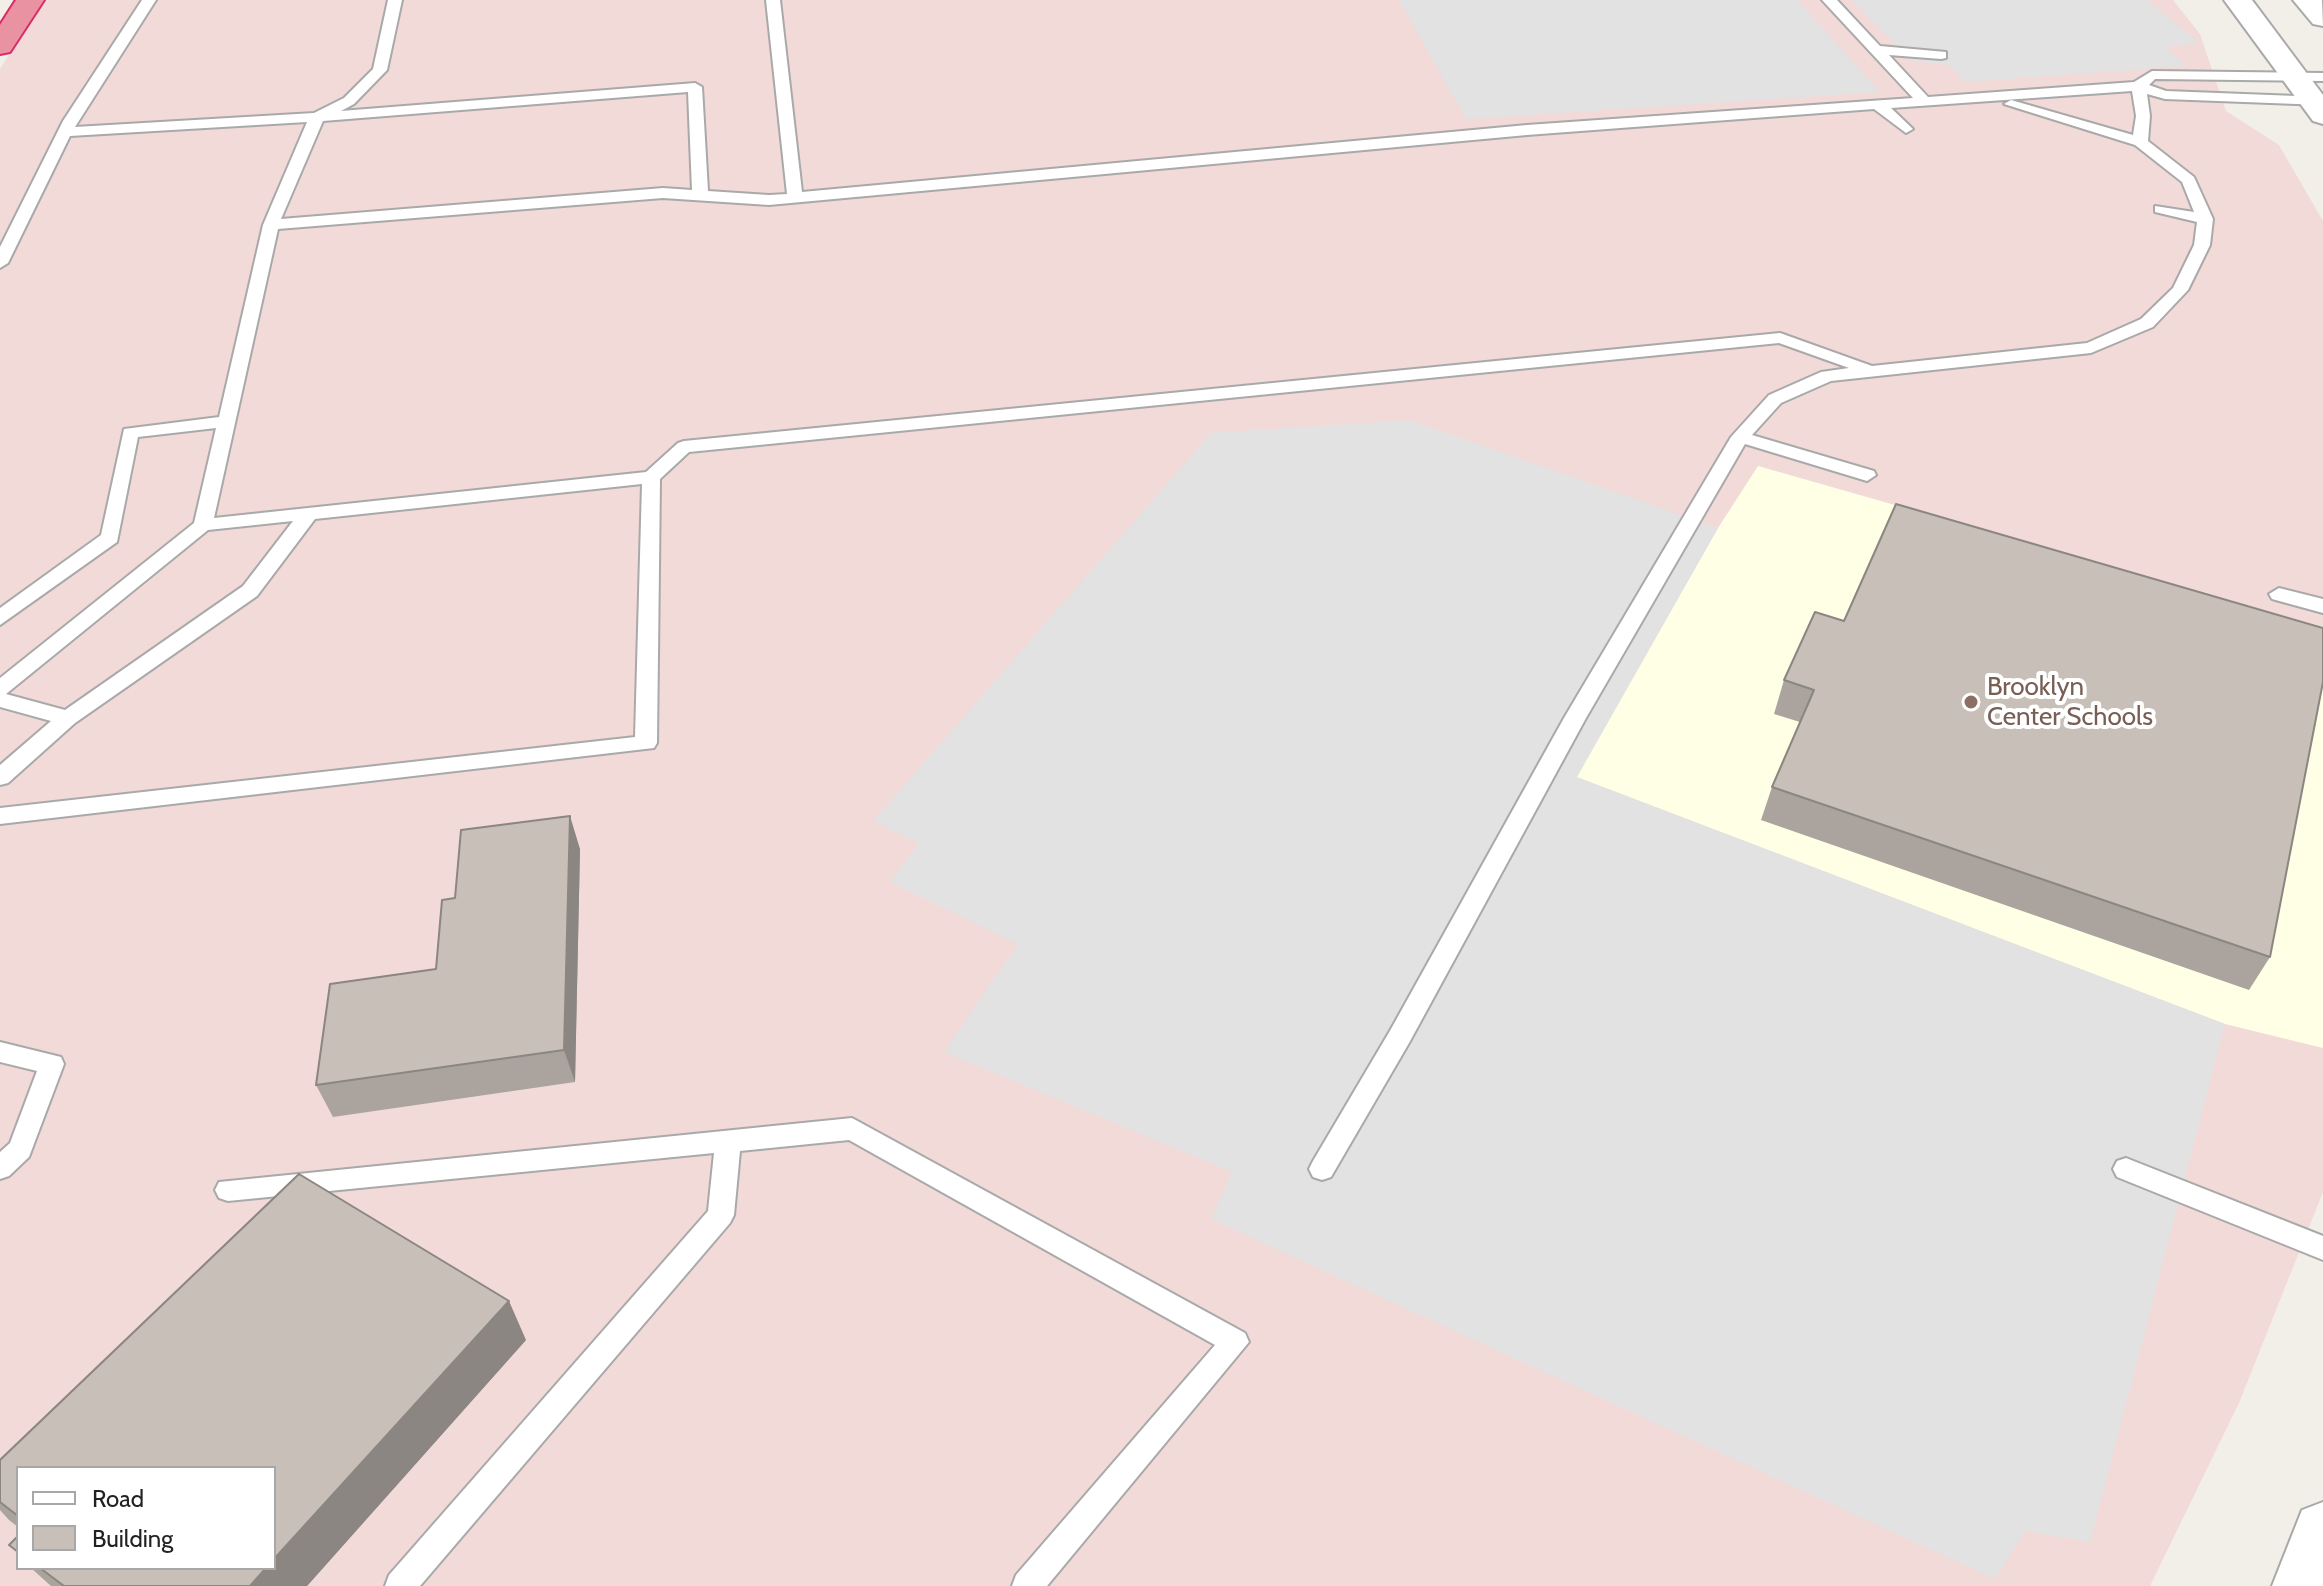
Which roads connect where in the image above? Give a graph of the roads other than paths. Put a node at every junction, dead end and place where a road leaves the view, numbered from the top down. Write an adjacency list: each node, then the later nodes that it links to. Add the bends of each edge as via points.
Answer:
1 (30, 0): 9 (highway)
2 (149, 0): 19 (lane)
3 (395, 0): 17 (lane, via 380,70 349,101)
4 (773, 0): 22 (lane)
5 (1829, 0): 10 (lane)
6 (2238, 0): 13 (street)
7 (2307, 0): 8 (street)
8 (2323, 18)
9 (0, 46)
10 (1876, 50): 11 (lane); 15 (lane)
11 (1941, 55)
12 (2138, 86): 13 (lane, via 2165,95); 13 (lane, via 2152,75); 14 (lane); 20 (lane)
13 (2316, 94)
14 (1987, 99): 15 (lane); 20 (lane)
15 (1925, 102): 16 (lane)
16 (1879, 106): 18 (lane); 22 (lane, via 1527,130)
17 (317, 117): 19 (lane); 21 (lane, via 695,87); 25 (lane)
18 (1906, 129)
19 (65, 132): 26 (lane)
20 (2140, 142): 24 (lane, via 2189,180)
21 (700, 195): 22 (lane); 25 (lane, via 663,193)
22 (795, 197)
23 (2161, 209): 24 (lane)
24 (2205, 219): 27 (lane, via 2202,245 2180,290 2147,323 2091,348)
25 (271, 225): 28 (lane)
26 (0, 263)
27 (1874, 371): 29 (lane, via 1827,376 1775,399); 31 (lane, via 1780,338 684,447)
28 (227, 421): 33 (lane); 36 (lane, via 130,433 110,538)
29 (1740, 437): 30 (lane); 45 (lane)
30 (1867, 475)
31 (651, 477): 32 (lane); 41 (lane, via 646,743)
32 (309, 514): 33 (lane); 39 (lane, via 250,591)
33 (203, 525): 37 (lane)
34 (2279, 594): 35 (lane)
35 (2323, 606)
36 (0, 618)
37 (0, 689)
38 (0, 700): 39 (lane)
39 (68, 718): 40 (lane)
40 (0, 777)
41 (0, 816)
42 (0, 1052): 44 (lane, via 52,1064 20,1149)
43 (728, 1142): 47 (lane); 50 (lane, via 721,1215); 51 (lane, via 852,1129 1235,1342)
44 (0, 1168)
45 (1322, 1169)
46 (2126, 1169): 48 (lane)
47 (228, 1190)
48 (2323, 1248)
49 (2323, 1531): 52 (street)
50 (400, 1586)
51 (1027, 1586)
52 (2302, 1586)

